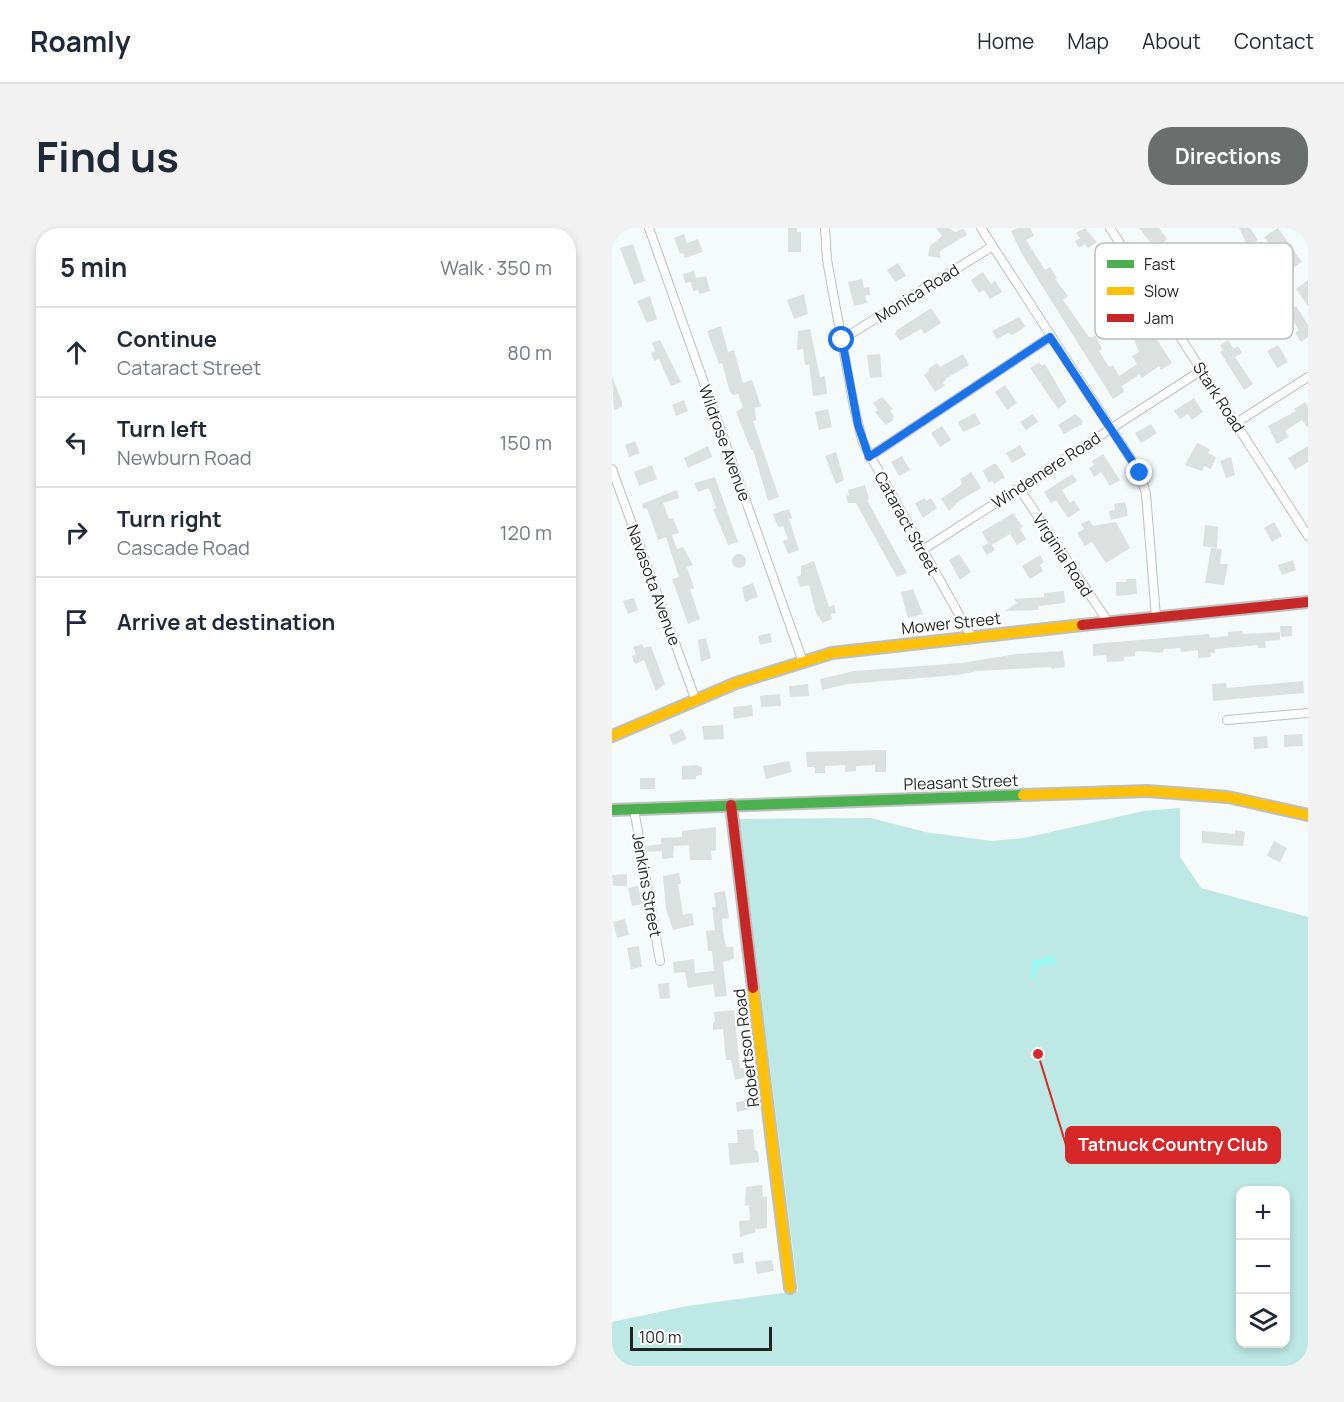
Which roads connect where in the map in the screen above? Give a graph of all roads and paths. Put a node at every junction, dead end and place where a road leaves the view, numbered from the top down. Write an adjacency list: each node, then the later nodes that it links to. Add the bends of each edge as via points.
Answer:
1 (649, 228): 23 (street, Wildrose Avenue)
2 (981, 228): 6 (street)
3 (1110, 228): 5 (street, Stark Road)
4 (827, 229): 9 (street, Cataract Street)
5 (1120, 243)
6 (993, 246): 7 (street); 9 (street, Monica Road)
7 (1050, 337): 13 (street); 14 (street)
8 (1182, 339): 10 (street, Stark Road)
9 (842, 340): 14 (street, Cataract Street, via 858,425)
10 (1202, 370): 12 (street, Stark Road); 13 (street, Windemere Road)
11 (1308, 377): 12 (street)
12 (1236, 423): 17 (street, Stark Road)
13 (1111, 429): 16 (street, Windemere Road); 20 (street, via 1144,484)
14 (869, 457): 18 (street, Cataract Street)
15 (612, 469): 24 (street, Navasota Avenue)
16 (1019, 488): 18 (street, Windemere Road); 21 (street, Virginia Road)
17 (1308, 536)
18 (921, 551): 22 (street, Cataract Street)
19 (1308, 602): 20 (street, Mower Street)
20 (1156, 617): 21 (street, Mower Street)
21 (1108, 622): 22 (street, Mower Street)
22 (971, 636): 23 (street, Mower Street)
23 (802, 658): 24 (street, Mower Street)
24 (696, 701): 27 (street, Mower Street)
25 (1308, 713): 26 (street)
26 (1227, 720)
27 (612, 736)
28 (731, 805): 29 (street, Pleasant Street); 31 (street, Pleasant Street, via 1167,791 1235,798); 33 (street, Robertson Road)
29 (634, 809): 30 (street, Pleasant Street); 32 (street, Jenkins Street)
30 (612, 810)
31 (1308, 814)
32 (660, 961)
33 (790, 1288)

